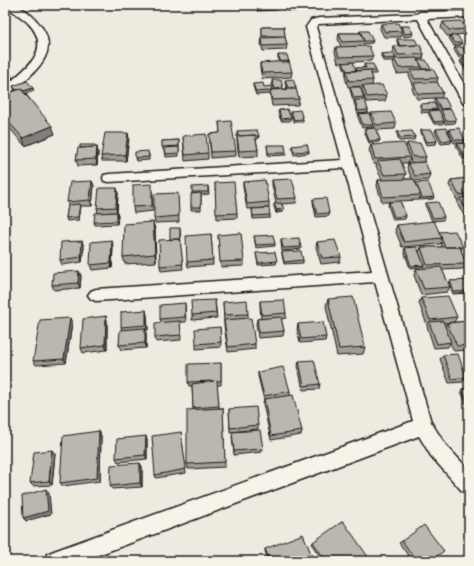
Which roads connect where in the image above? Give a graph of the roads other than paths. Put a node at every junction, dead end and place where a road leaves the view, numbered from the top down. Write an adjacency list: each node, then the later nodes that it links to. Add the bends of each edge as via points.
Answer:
1 (11, 5): 4 (street, via 32,21 44,42 40,57)
2 (469, 14): 3 (street)
3 (420, 15): 5 (street); 6 (street, via 319,21 310,27)
4 (5, 92)
5 (469, 103)
6 (349, 164): 7 (street); 8 (street)
7 (109, 178)
8 (380, 276): 9 (street); 10 (street)
9 (96, 295)
10 (423, 426): 11 (street, via 438,450); 12 (street)
11 (469, 484)
12 (54, 561)

